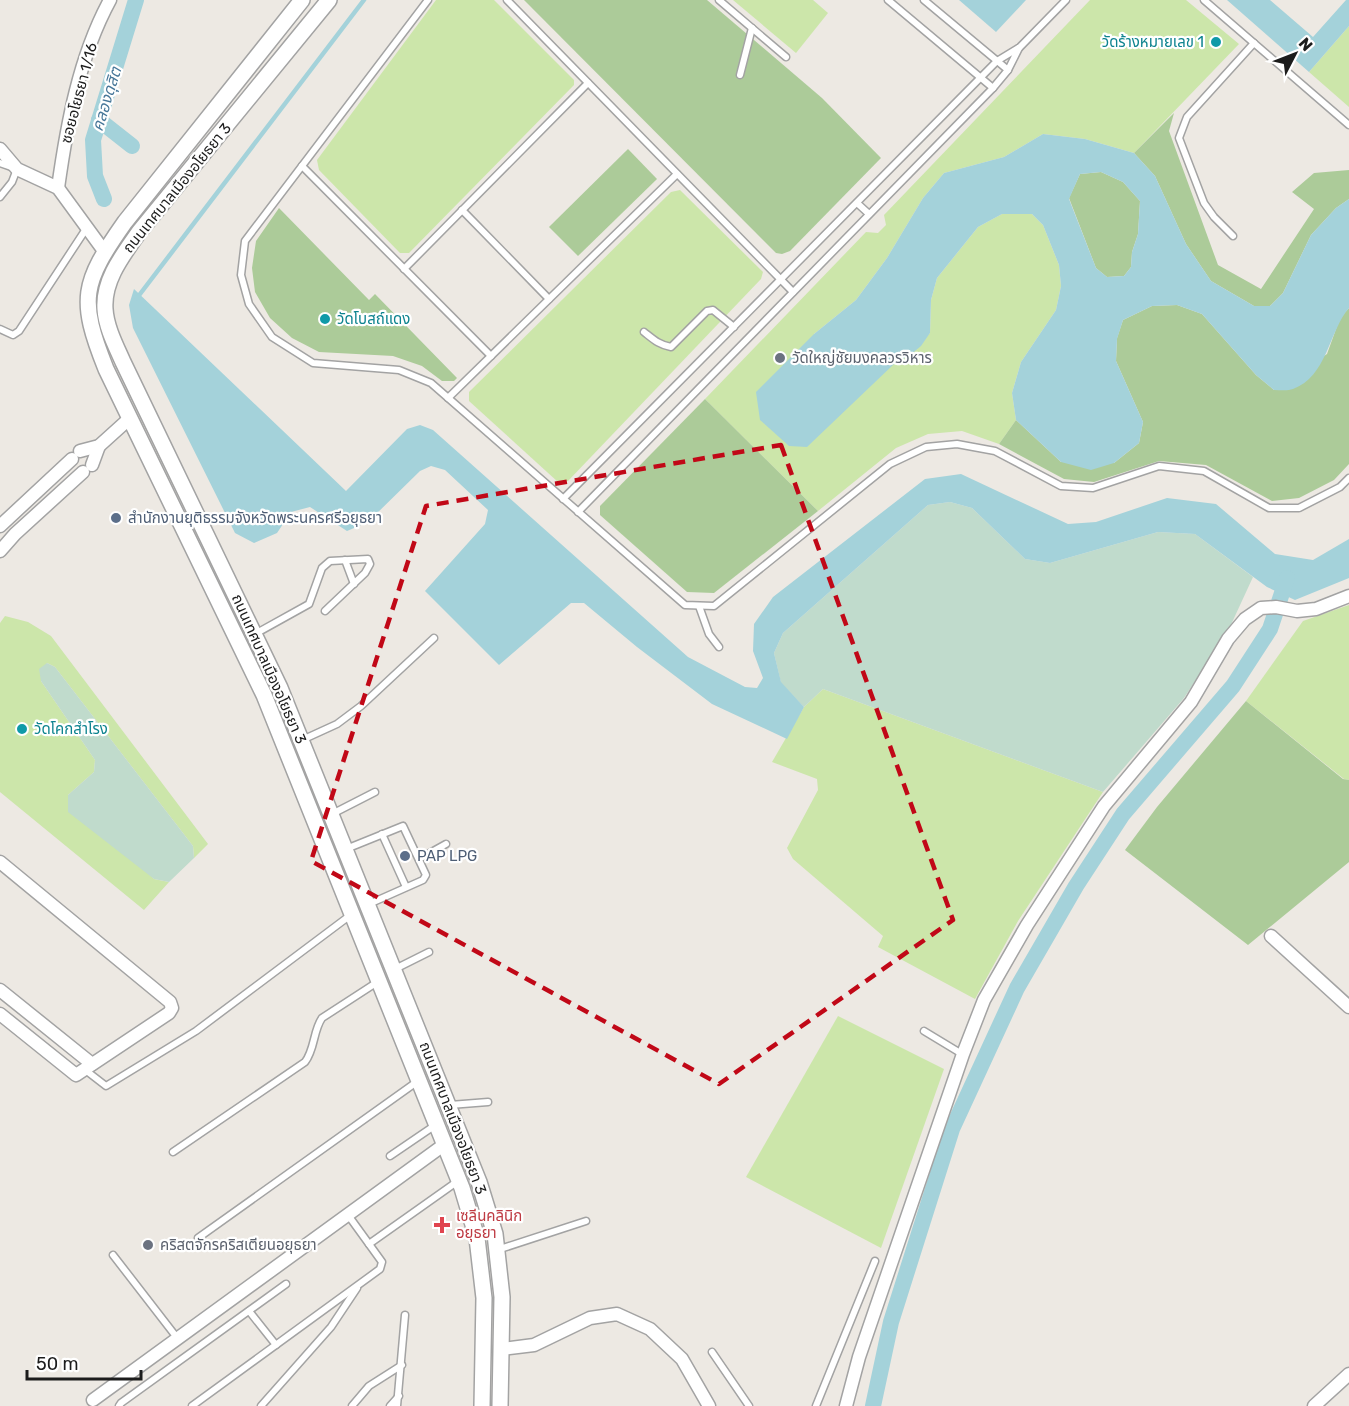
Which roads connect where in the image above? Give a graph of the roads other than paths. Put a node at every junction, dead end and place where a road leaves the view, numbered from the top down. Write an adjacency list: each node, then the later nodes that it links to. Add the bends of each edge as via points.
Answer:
1 (110, 0): 27 (street, ซอยอโยธยา 1/16, via 83,66 67,129)
2 (302, 0): 34 (street, ถนนเทศบาลเมืองอโยธยา 3)
3 (329, 0): 59 (street, ถนนเทศบาลเมืองอโยธยา 3, via 139,232 109,280 105,308 123,363)
4 (428, 0): 24 (lane)
5 (507, 0): 19 (lane)
6 (719, 0): 11 (lane)
7 (888, 0): 18 (lane)
8 (924, 0): 15 (lane)
9 (1066, 0): 13 (lane)
10 (1204, 0): 12 (lane)
11 (752, 28): 14 (lane); 17 (lane)
12 (1254, 43): 21 (lane); 33 (lane, via 1187,117 1179,138 1204,203)
13 (1020, 47): 15 (lane); 16 (lane)
14 (786, 57)
15 (997, 61): 16 (lane); 18 (lane)
16 (1008, 70): 20 (lane)
17 (740, 75)
18 (981, 78): 20 (lane); 29 (lane)
19 (588, 83): 26 (lane); 30 (lane)
20 (993, 88): 31 (lane)
21 (1349, 125)
22 (0, 148): 25 (street)
23 (0, 164): 25 (lane)
24 (302, 166): 35 (lane); 43 (lane, via 245,241 241,275 249,304 272,337 313,363 399,370 431,383)
25 (17, 169): 27 (street); 28 (lane)
26 (677, 174): 36 (lane); 38 (lane)
27 (58, 188): 32 (street)
28 (0, 197)
29 (857, 203): 31 (lane); 36 (lane)
30 (462, 210): 35 (lane); 38 (lane)
31 (869, 214): 37 (lane)
32 (86, 229): 34 (street); 40 (lane, via 19,330 13,334)
33 (1233, 236)
34 (104, 251): 44 (street, ถนนเทศบาลเมืองอโยธยา 3, via 92,274 87,307 92,334)
35 (404, 269): 42 (lane)
36 (781, 279): 37 (lane); 39 (lane)
37 (793, 292): 50 (lane)
38 (549, 299): 42 (lane)
39 (734, 327): 41 (lane, via 713,310 707,311 671,347 655,342); 48 (lane)
40 (0, 329)
41 (644, 332)
42 (491, 356): 43 (lane)
43 (448, 398): 48 (lane)
44 (130, 418): 45 (street); 71 (street, ถนนเทศบาลเมืองอโยธยา 3, via 264,695)
45 (99, 446): 47 (street, via 76,455); 49 (street, via 88,468)
46 (1349, 478): 57 (lane, via 1340,487 1299,508 1269,508 1204,471 1159,466 1094,488 1061,486 994,451 957,444 926,447 890,464 714,606)
47 (34, 494): 49 (street); 51 (street)
48 (563, 499): 50 (lane)
49 (46, 506): 52 (street)
50 (578, 512): 57 (lane, via 685,605)
51 (1, 523): 52 (street)
52 (15, 534): 53 (street)
53 (0, 551)
54 (345, 560): 55 (lane); 55 (lane, via 368,559 370,564); 59 (lane, via 330,561 322,568 311,602 304,608)
55 (354, 584): 58 (lane)
56 (1349, 596): 84 (street, via 1316,609 1261,608 1228,639 1191,702 1104,806 1027,925 984,1000)
57 (699, 606): 61 (lane, via 709,634)
58 (325, 611)
59 (255, 634): 62 (street, ถนนเทศบาลเมืองอโยธยา 3)
60 (434, 639): 62 (lane, via 361,706 337,724)
61 (719, 648)
62 (302, 741): 64 (street, ถนนเทศบาลเมืองอโยธยา 3)
63 (375, 792): 64 (lane)
64 (332, 814): 67 (street, ถนนเทศบาลเมืองอโยธยา 3)
65 (382, 834): 67 (lane); 68 (lane, via 403,826); 70 (lane)
66 (446, 844): 68 (lane)
67 (345, 849): 72 (street, ถนนเทศบาลเมืองอโยธยา 3)
68 (419, 860): 70 (lane, via 425,878)
69 (0, 862): 85 (street, via 170,1002 169,1013)
70 (406, 887): 72 (lane)
71 (346, 898): 72 (street); 73 (street, ถนนเทศบาลเมืองอโยธยา 3)
72 (365, 898): 76 (street, ถนนเทศบาลเมืองอโยธยา 3)
73 (352, 914): 77 (street, ถนนเทศบาลเมืองอโยธยา 3); 85 (lane, via 196,1031 106,1086)
74 (1271, 936): 79 (street)
75 (429, 952): 76 (lane)
76 (394, 970): 88 (street, ถนนเทศบาลเมืองอโยธยา 3)
77 (379, 981): 86 (street, ถนนเทศบาลเมืองอโยธยา 3); 91 (lane, via 322,1018 305,1062)
78 (0, 990): 81 (street)
79 (1349, 1007)
80 (0, 1014): 82 (street)
81 (31, 1015): 82 (street); 85 (street)
82 (20, 1029): 85 (street, via 76,1075)
83 (924, 1031): 84 (lane)
84 (963, 1054): 124 (street)
85 (88, 1067)
86 (419, 1080): 89 (street, ถนนเทศบาลเมืองอโยธยา 3); 96 (lane)
87 (488, 1102): 88 (lane)
88 (448, 1105): 98 (street, ถนนเทศบาลเมืองอโยธยา 3, via 479,1182)
89 (437, 1125): 90 (street, ถนนเทศบาลเมืองอโยธยา 3); 92 (lane)
90 (445, 1144): 93 (street, ถนนเทศบาลเมืองอโยธยา 3); 94 (street)
91 (173, 1152)
92 (390, 1156)
93 (459, 1180): 97 (lane); 119 (street, ถนนเทศบาลเมืองอโยธยา 3, via 477,1238 484,1298)
94 (348, 1215): 97 (lane); 105 (street)
95 (586, 1221): 98 (lane)
96 (198, 1238)
97 (369, 1244): 101 (lane, via 382,1262 380,1269)
98 (497, 1250): 107 (street, ถนนเทศบาลเมืองอโยธยา 3)
99 (113, 1255): 105 (lane)
100 (875, 1261): 123 (lane)
101 (361, 1283): 106 (lane); 115 (lane, via 331,1326)
102 (286, 1284): 103 (lane)
103 (249, 1311): 106 (lane); 113 (lane)
104 (405, 1315): 109 (lane)
105 (178, 1339): 112 (street)
106 (276, 1345): 114 (lane)
107 (502, 1349): 120 (street, ถนนเทศบาลเมืองอโยธยา 3); 121 (street, via 534,1345 590,1318 617,1314 650,1329 682,1359)
108 (712, 1352): 122 (lane)
109 (402, 1365): 111 (lane); 116 (lane, via 369,1386)
110 (1349, 1374): 125 (street)
111 (399, 1395): 117 (lane); 118 (lane)
112 (93, 1400)
113 (119, 1406)
114 (192, 1406)
115 (261, 1406)
116 (352, 1406)
117 (390, 1406)
118 (397, 1406)
119 (482, 1406)
120 (500, 1406)
121 (709, 1406)
122 (749, 1406)
123 (816, 1406)
124 (846, 1406)
125 (1314, 1406)

